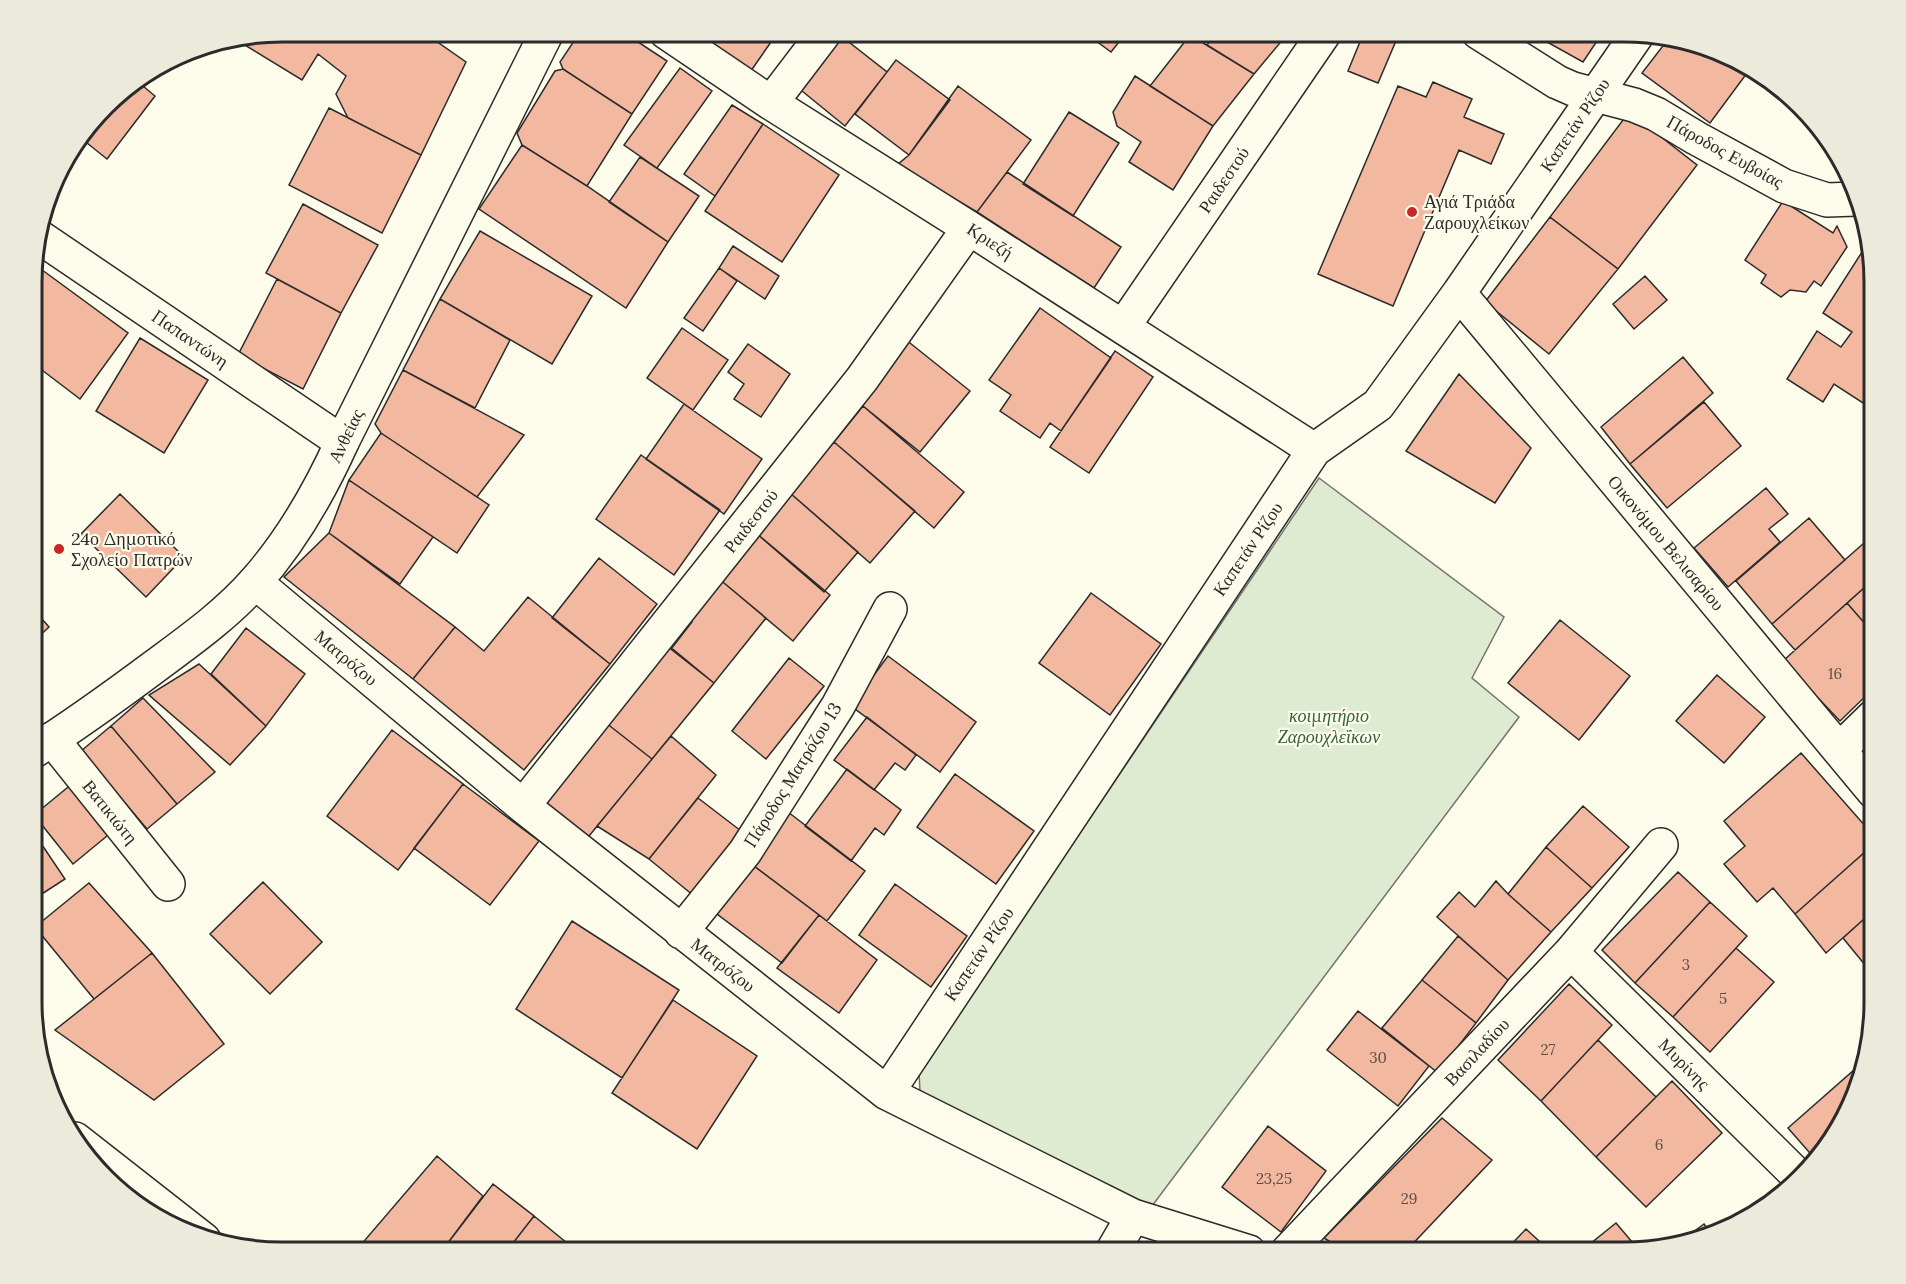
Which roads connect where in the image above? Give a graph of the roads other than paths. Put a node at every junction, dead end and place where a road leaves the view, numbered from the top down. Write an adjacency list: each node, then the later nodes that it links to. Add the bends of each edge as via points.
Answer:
1 (543, 42): 14 (street, Ανθείας)
2 (681, 42): 8 (street, Κριεζή)
3 (817, 42): 8 (street)
4 (1318, 42): 13 (street, Ραιδεστού)
5 (1494, 42): 7 (street, Πάροδος Ευβοίας, via 1557,82)
6 (1632, 42): 7 (street, Καπετάν Ρίζου)
7 (1595, 96): 9 (street, Πάροδος Ευβοίας, via 1656,114 1784,186 1827,200); 12 (street, Καπετάν Ρίζου)
8 (771, 103): 10 (street, Κριεζή)
9 (1849, 199)
10 (969, 228): 13 (street, Κριεζή); 22 (street, Ραιδεστού, via 861,379)
11 (46, 241): 14 (street, Παπαντώνη)
12 (1459, 293): 15 (street, Καπετάν Ρίζου, via 1378,405); 20 (street, Οικονόμου Βελισαρίου)
13 (1123, 327): 15 (street, Κριεζή)
14 (342, 442): 16 (street, Ανθείας, via 305,514)
15 (1314, 450): 27 (street, Καπετάν Ρίζου)
16 (255, 582): 19 (street, Ανθείας, via 209,626); 22 (street, Ματρόζου)
17 (890, 609): 25 (street, Πάροδος Ματρόζου 13, via 838,706 745,852)
18 (1864, 726): 20 (street)
19 (43, 745): 24 (street, Βατικιώτη)
20 (1839, 750): 21 (street, Οικονόμου Βελισαρίου)
21 (1864, 780)
22 (523, 806): 25 (street, Ματρόζου)
23 (1661, 845): 26 (street, Βασιλαδίου)
24 (168, 884)
25 (681, 932): 27 (street, Ματρόζου)
26 (1571, 952): 29 (street, Μυρίνης); 34 (street, Βασιλαδίου)
27 (887, 1093): 31 (street, Ματρόζου)
28 (102, 1160): 30 (street)
29 (1794, 1172)
30 (172, 1215)
31 (1133, 1216): 32 (street); 33 (street, Ματρόζου)
32 (1118, 1242)
33 (1217, 1242)
34 (1296, 1242)

